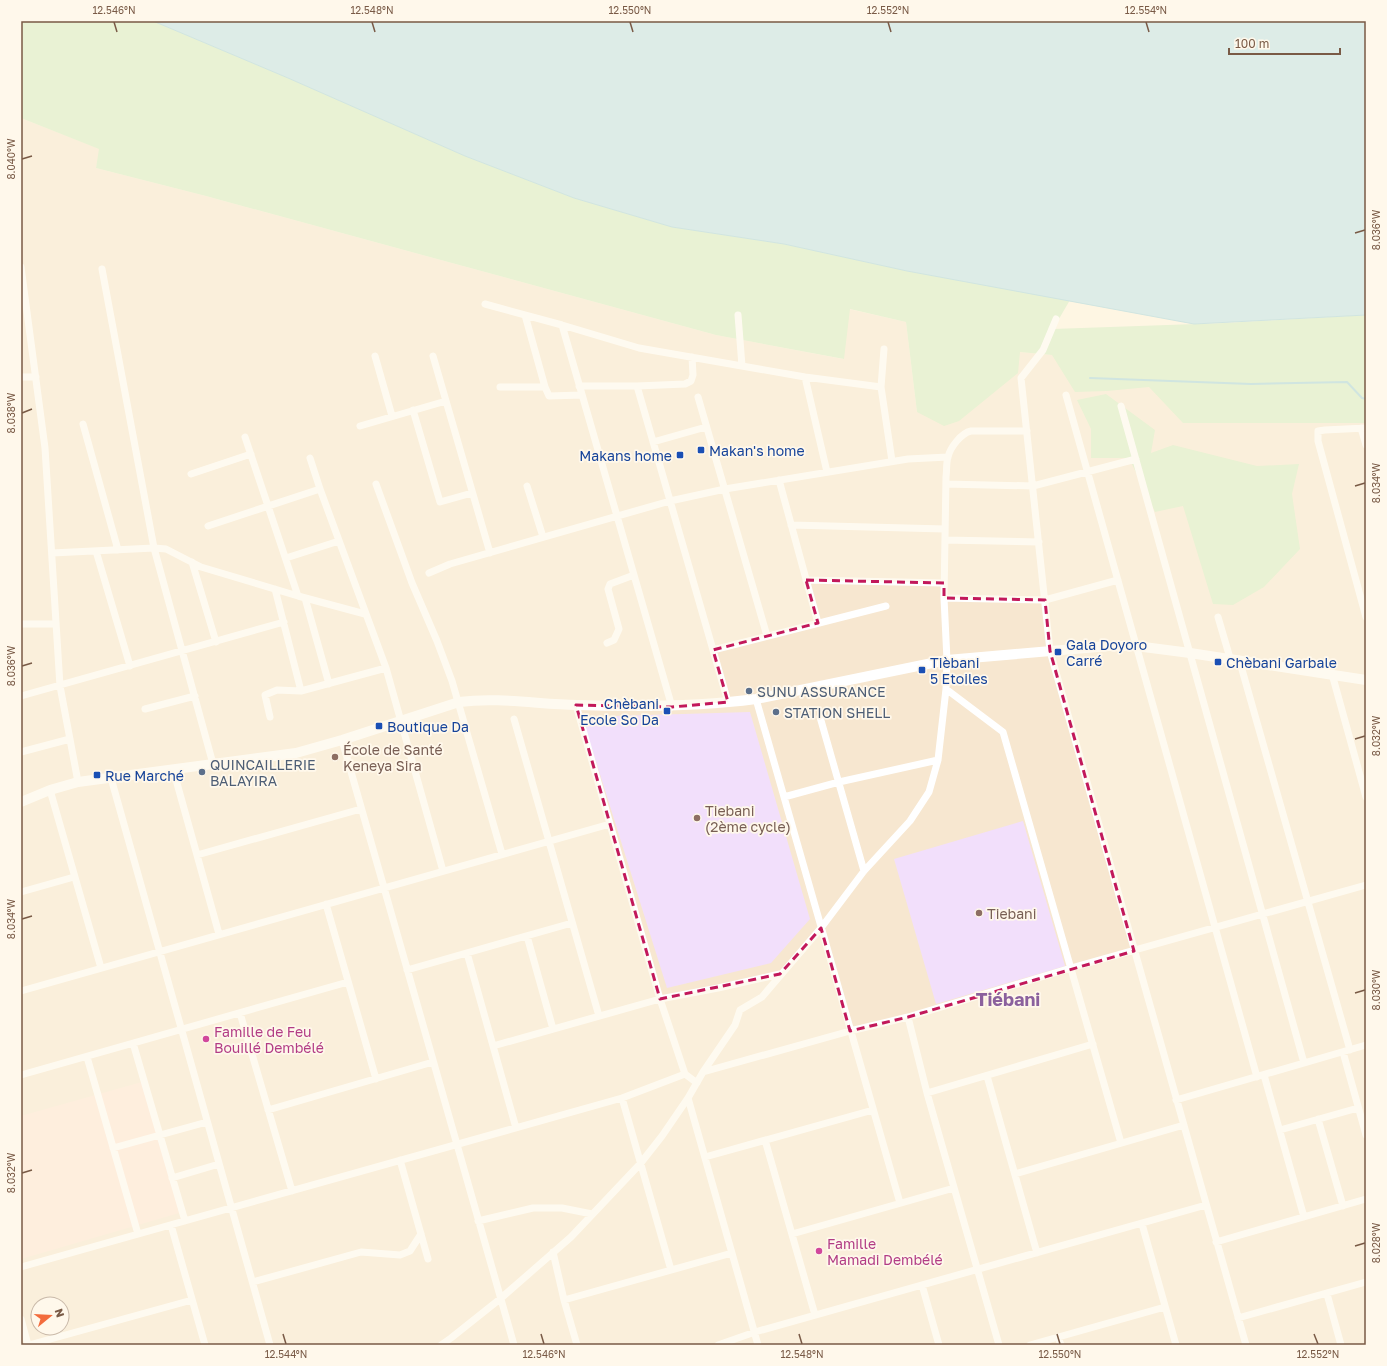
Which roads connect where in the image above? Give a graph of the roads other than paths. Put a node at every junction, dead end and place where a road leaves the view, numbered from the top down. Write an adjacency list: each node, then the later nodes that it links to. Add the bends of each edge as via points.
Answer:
1 (21, 267): 4 (street)
2 (102, 269): 63 (street)
3 (485, 304): 5 (street)
4 (24, 306): 15 (street)
5 (525, 315): 8 (street); 17 (street)
6 (738, 315): 13 (street)
7 (1056, 319): 33 (street, via 1043,350 1021,378)
8 (562, 325): 12 (street, via 639,348); 18 (street)
9 (884, 349): 20 (street)
10 (374, 356): 28 (street)
11 (433, 356): 25 (street)
12 (692, 358): 13 (street); 19 (street, via 693,375 691,381 686,384)
13 (742, 366): 16 (street)
14 (21, 377): 15 (street)
15 (36, 377): 66 (street, via 45,448)
16 (805, 377): 20 (street); 42 (street)
17 (545, 386): 21 (street); 22 (street, via 549,396)
18 (579, 386): 19 (street); 22 (street)
19 (637, 386): 35 (street)
20 (881, 386): 41 (street)
21 (500, 387)
22 (582, 395): 55 (street)
23 (1066, 395): 43 (street)
24 (698, 397): 31 (street)
25 (446, 401): 27 (street); 52 (street)
26 (1121, 406): 40 (street)
27 (414, 410): 28 (street); 52 (street, via 440,502)
28 (392, 416): 30 (street)
29 (83, 424): 64 (street)
30 (360, 426)
31 (706, 427): 35 (street); 51 (street)
32 (1364, 428): 36 (street); 82 (street, via 1318,431 1318,441)
33 (1027, 431): 38 (street, via 971,430 950,450); 49 (street)
34 (246, 437): 37 (street)
35 (653, 442): 53 (street)
36 (1366, 446)
37 (251, 454): 44 (street); 54 (street)
38 (948, 457): 41 (street); 47 (street)
39 (310, 458): 50 (street)
40 (1136, 459): 43 (street); 94 (street)
41 (892, 461): 42 (street)
42 (827, 472): 45 (street)
43 (1088, 472): 49 (street); 73 (street)
44 (191, 474)
45 (779, 480): 51 (street); 56 (street)
46 (376, 484): 108 (street)
47 (946, 484): 49 (street); 58 (street)
48 (527, 486): 59 (street)
49 (1033, 486): 62 (street)
50 (320, 489): 54 (street); 61 (street)
51 (725, 490): 53 (street); 87 (street)
52 (472, 493): 67 (street)
53 (670, 500): 55 (street); 91 (street)
54 (268, 506): 57 (street); 68 (street)
55 (617, 516): 59 (street); 71 (street)
56 (791, 525): 58 (street); 72 (street)
57 (208, 526)
58 (945, 528): 60 (street)
59 (543, 537): 67 (street)
60 (945, 540): 62 (street); 74 (street)
61 (339, 541): 68 (street); 80 (street)
62 (1038, 542): 78 (street)
63 (154, 548): 64 (street); 69 (street, via 166,549); 93 (street)
64 (118, 550): 65 (street)
65 (96, 551): 66 (street); 97 (street)
66 (52, 553): 86 (street)
67 (490, 553): 70 (street, via 450,564)
68 (286, 558): 76 (street)
69 (192, 562): 75 (street, via 200,567); 88 (street)
70 (429, 573)
71 (634, 575): 89 (street, via 610,584 608,589 619,629 614,640); 111 (street)
72 (806, 580): 74 (street); 84 (street)
73 (1118, 580): 78 (street); 90 (street)
74 (944, 583): 77 (street)
75 (275, 589): 76 (street); 83 (street)
76 (302, 597): 80 (street); 101 (street)
77 (944, 598): 78 (street); 96 (street)
78 (1045, 600): 92 (street)
79 (886, 606): 84 (street)
80 (365, 614): 98 (street)
81 (1218, 616): 95 (street)
82 (1366, 616)
83 (284, 622): 88 (street); 104 (street)
84 (818, 623): 87 (street)
85 (21, 624): 86 (street)
86 (56, 624): 102 (street)
87 (767, 636): 91 (street)
88 (216, 642): 93 (street)
89 (608, 643)
90 (1136, 646): 92 (main road); 94 (main road); 146 (street)
91 (713, 650): 109 (street)
92 (1050, 650): 96 (main road); 149 (street)
93 (182, 651): 97 (street); 106 (street)
94 (1190, 653): 95 (main road); 143 (street)
95 (1234, 659): 99 (main road); 141 (street)
96 (947, 660): 103 (street); 107 (main road)
97 (130, 666): 102 (street)
98 (386, 668): 101 (street); 116 (street)
99 (1332, 674): 100 (main road); 128 (street)
100 (1366, 680)
101 (329, 684): 104 (street)
102 (60, 686): 105 (street); 117 (street)
103 (946, 689): 120 (street); 153 (street, via 1002,732)
104 (301, 691): 113 (street, via 277,690 265,695)
105 (21, 696)
106 (194, 696): 112 (street); 121 (street)
107 (756, 699): 109 (main road); 127 (street)
108 (459, 702): 110 (main road, via 490,700); 116 (main road); 133 (street)
109 (728, 702): 111 (main road)
110 (576, 705): 111 (main road); 131 (street)
111 (672, 707)
112 (145, 709)
113 (270, 717)
114 (820, 717): 125 (street)
115 (514, 719): 132 (street)
116 (401, 721): 118 (main road); 136 (street)
117 (70, 739): 119 (street); 124 (street)
118 (342, 740): 121 (main road, via 296,753); 130 (street)
119 (21, 752)
120 (938, 760): 125 (street); 135 (street, via 929,792 910,821)
121 (213, 764): 122 (main road)
122 (173, 769): 123 (main road); 134 (street)
123 (111, 778): 124 (main road); 150 (street)
124 (78, 782): 126 (main road)
125 (839, 782): 127 (street); 135 (street)
126 (50, 790): 129 (main road); 137 (street)
127 (784, 797): 145 (street)
128 (1366, 797)
129 (21, 802)
130 (361, 809): 134 (street); 139 (street)
131 (610, 824): 132 (street); 158 (street)
132 (549, 841): 133 (street); 144 (street)
133 (502, 854): 136 (street)
134 (197, 855): 147 (street)
135 (864, 870): 145 (street)
136 (443, 871): 139 (street)
137 (74, 877): 140 (street); 152 (street)
138 (1366, 885): 141 (street)
139 (384, 888): 142 (street); 154 (street)
140 (21, 892)
141 (1308, 902): 143 (street); 169 (street)
142 (326, 904): 147 (street); 156 (street)
143 (1262, 914): 146 (street); 172 (street)
144 (572, 923): 148 (street); 160 (street)
145 (821, 928): 155 (street); 164 (street)
146 (1215, 928): 149 (street); 177 (street)
147 (219, 934): 150 (street)
148 (527, 936): 151 (street); 162 (street)
149 (1134, 950): 153 (street); 183 (street)
150 (159, 951): 152 (street); 163 (street)
151 (467, 953): 154 (street); 168 (street)
152 (101, 968): 157 (street)
153 (1071, 968): 161 (street); 166 (street)
154 (407, 970): 171 (street)
155 (780, 974): 158 (street); 173 (street, via 762,997 740,1010 735,1025)
156 (348, 982): 159 (street); 178 (street)
157 (21, 990)
158 (660, 998): 160 (street); 174 (street)
159 (240, 1013): 163 (street); 185 (street)
160 (598, 1016): 162 (street)
161 (908, 1017): 164 (street); 180 (street)
162 (553, 1029): 168 (street)
163 (181, 1030): 165 (street); 189 (street)
164 (850, 1031): 173 (street); 186 (street)
165 (133, 1043): 170 (street); 193 (street)
166 (1092, 1044): 176 (street); 196 (street)
167 (1366, 1045): 169 (street)
168 (493, 1046): 191 (street)
169 (1346, 1051): 172 (street); 184 (street)
170 (87, 1057): 175 (street); 198 (street)
171 (433, 1062): 178 (street); 197 (street)
172 (1304, 1063): 177 (street)
173 (703, 1072): 179 (street)
174 (685, 1074): 179 (street); 181 (street)
175 (21, 1076)
176 (987, 1076): 180 (street); 203 (street)
177 (1261, 1076): 183 (street); 192 (street)
178 (376, 1079): 185 (street)
179 (697, 1083): 182 (street)
180 (927, 1093): 205 (street)
181 (622, 1098): 191 (street); 202 (street)
182 (688, 1098): 199 (street); 202 (street)
183 (1176, 1100): 190 (street)
184 (1358, 1108): 187 (street); 188 (street)
185 (268, 1110): 206 (street)
186 (873, 1110): 195 (street); 208 (street)
187 (1318, 1119): 192 (street); 210 (street)
188 (1364, 1119): 194 (street)
189 (207, 1122): 193 (street); 201 (street)
190 (1184, 1125): 196 (street); 209 (street)
191 (516, 1128): 197 (street)
192 (1280, 1130): 213 (street)
193 (160, 1135): 198 (street); 204 (street)
194 (1366, 1135)
195 (765, 1140): 199 (street); 220 (street)
196 (1121, 1143): 203 (street)
197 (457, 1145): 200 (street); 215 (street)
198 (113, 1148): 218 (street)
199 (705, 1157): 223 (street)
200 (400, 1160): 206 (street); 219 (street)
201 (219, 1164): 204 (street); 211 (street)
202 (640, 1164): 212 (street); 227 (street)
203 (1015, 1174): 224 (street)
204 (172, 1178): 214 (street)
205 (954, 1188): 208 (street); 228 (street)
206 (292, 1191): 211 (street)
207 (1366, 1199): 210 (street)
208 (900, 1203): 220 (street)
209 (1206, 1205): 216 (street); 221 (street)
210 (1343, 1206): 213 (street)
211 (232, 1208): 214 (street); 229 (street)
212 (592, 1214): 215 (street, via 562,1208 533,1208); 222 (street)
213 (1304, 1217): 221 (street)
214 (185, 1221): 217 (street)
215 (478, 1221): 233 (street)
216 (1142, 1224): 224 (street); 236 (street)
217 (171, 1225): 218 (street); 234 (street)
218 (138, 1234): 226 (street)
219 (421, 1234): 225 (street); 229 (street, via 410,1251 400,1255 361,1252)
220 (792, 1234): 237 (street)
221 (1216, 1242): 238 (street)
222 (553, 1252): 233 (street); 235 (street)
223 (732, 1253): 227 (street); 240 (street)
224 (1037, 1253): 228 (street)
225 (428, 1259)
226 (21, 1267)
227 (671, 1270): 235 (street)
228 (977, 1270): 231 (street); 251 (street)
229 (253, 1282): 244 (street)
230 (1366, 1282): 232 (street)
231 (922, 1285): 237 (street); 250 (street)
232 (1327, 1294): 238 (street); 256 (street)
233 (500, 1299): 245 (street); 246 (street)
234 (192, 1300): 242 (street); 243 (street)
235 (564, 1300): 247 (street)
236 (1165, 1306): 241 (street); 254 (street)
237 (815, 1315): 240 (street)
238 (1238, 1318): 255 (street)
239 (21, 1319): 242 (street)
240 (755, 1332): 248 (street); 249 (street)
241 (1058, 1337): 252 (street); 253 (street)
242 (28, 1345)
243 (205, 1345)
244 (270, 1345)
245 (441, 1345)
246 (514, 1345)
247 (577, 1345)
248 (718, 1345)
249 (758, 1345)
250 (939, 1345)
251 (999, 1345)
252 (1030, 1345)
253 (1061, 1345)
254 (1176, 1345)
255 (1246, 1345)
256 (1341, 1345)

